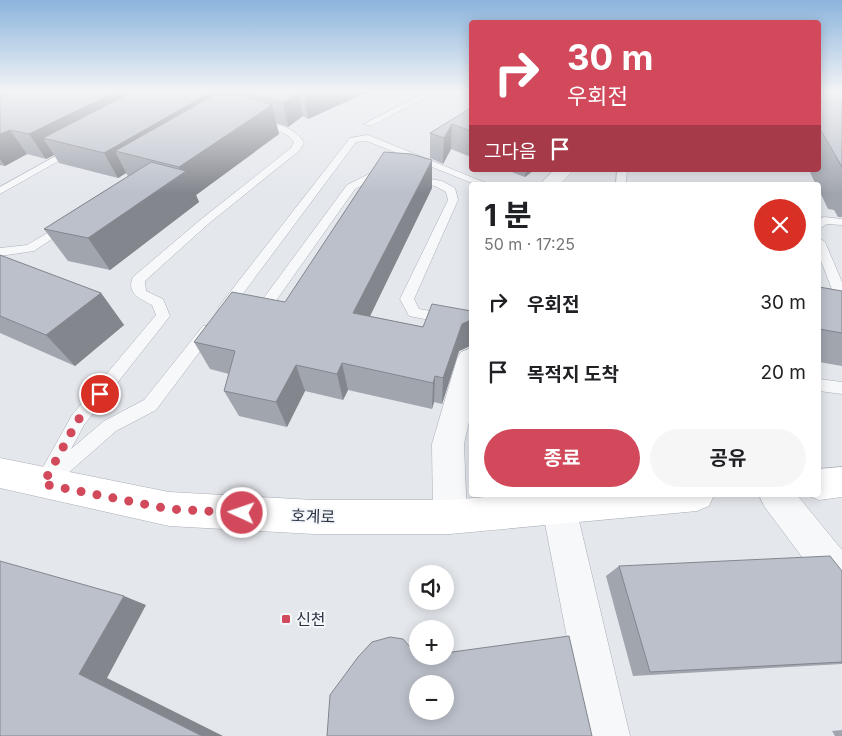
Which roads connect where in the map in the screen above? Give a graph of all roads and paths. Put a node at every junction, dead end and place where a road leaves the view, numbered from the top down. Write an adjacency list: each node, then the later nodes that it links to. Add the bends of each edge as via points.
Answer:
1 (268, 125): 22 (lane, via 285,130 300,142 295,150 138,280 140,294 158,302 163,316 78,420)
2 (85, 143): 6 (lane)
3 (563, 172): 5 (street)
4 (478, 182): 14 (lane, via 368,138 353,140)
5 (551, 182)
6 (0, 191)
7 (76, 218): 11 (lane, via 30,248)
8 (842, 222): 9 (lane, via 824,220)
9 (821, 224)
10 (821, 247): 13 (lane)
11 (0, 252)
12 (821, 272): 13 (lane)
13 (832, 274): 15 (lane)
14 (230, 301): 16 (lane, via 263,309 351,188 373,176 400,178 438,183 451,190 452,200 407,299 414,312); 22 (lane, via 150,405 110,426)
15 (839, 304)
16 (469, 324)
17 (469, 366): 27 (street, via 448,444)
18 (821, 385): 19 (lane)
19 (842, 388)
20 (0, 473): 22 (street, 호계로)
21 (842, 482): 23 (street)
22 (43, 484): 27 (street, 호계로, via 169,509 314,517)
23 (821, 484)
24 (676, 497): 26 (street, 호계로)
25 (778, 497): 28 (street)
26 (559, 508): 27 (street, 호계로); 29 (street)
27 (450, 517)
28 (842, 580)
29 (608, 736)

